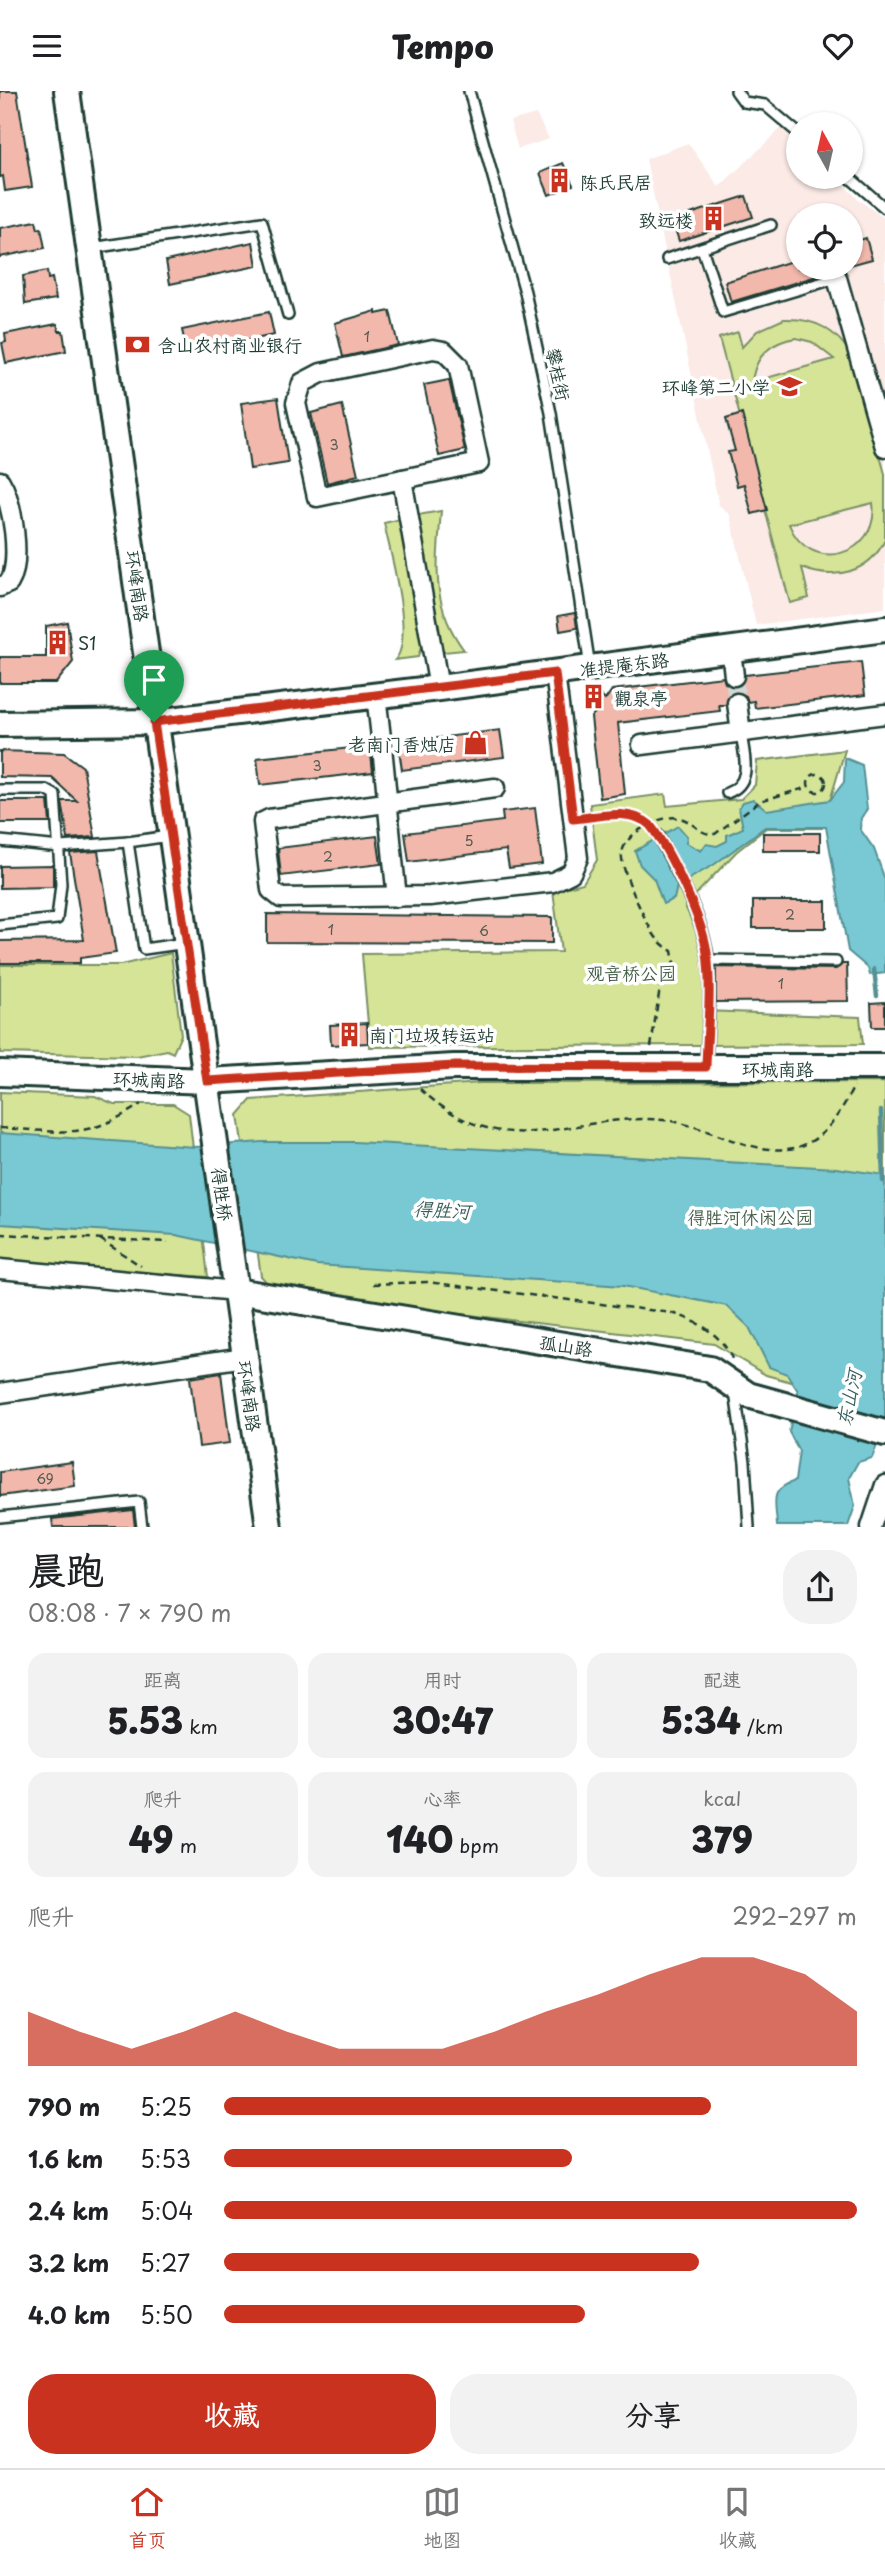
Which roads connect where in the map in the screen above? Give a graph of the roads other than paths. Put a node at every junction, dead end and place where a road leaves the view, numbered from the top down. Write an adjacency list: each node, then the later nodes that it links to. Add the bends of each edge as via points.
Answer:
1 (67, 91): 9 (main road, 环峰南路)
2 (469, 91): 20 (lane, 攀桂街, via 525,292 551,413)
3 (736, 91): 4 (lane, via 744,102 765,105)
4 (786, 123)
5 (863, 189): 6 (lane)
6 (885, 208)
7 (771, 226): 8 (lane)
8 (702, 248): 10 (lane); 11 (lane, via 723,312)
9 (90, 249): 13 (lane, via 262,222); 27 (main road, 环峰南路)
10 (667, 260)
11 (830, 280)
12 (838, 280): 14 (street)
13 (288, 315)
14 (885, 447)
15 (402, 479): 15 (street, via 479,463 458,365 451,356 433,349 321,373 302,383 296,403 317,497); 23 (street)
16 (0, 481): 17 (street, via 7,494 16,562 9,583)
17 (0, 587)
18 (885, 629): 19 (main road, 准提庵东路)
19 (731, 650): 20 (main road, 准提庵东路); 22 (street)
20 (591, 669): 21 (main road, 准提庵东路)
21 (555, 673): 23 (main road, 准提庵东路); 40 (street, via 578,858 571,873 554,882)
22 (734, 676)
23 (439, 688): 24 (main road, 准提庵东路)
24 (376, 696): 27 (main road, 准提庵东路); 34 (street)
25 (737, 703): 29 (street)
26 (885, 714): 29 (street)
27 (154, 722): 28 (main road, 准提庵东路); 35 (main road, 环峰南路)
28 (0, 724)
29 (741, 733): 30 (street); 33 (lane, via 745,778)
30 (642, 745)
31 (495, 788): 34 (street)
32 (0, 790): 39 (lane, via 52,792)
33 (727, 793)
34 (390, 802): 40 (street); 40 (street, via 263,822 271,890 281,898)
35 (171, 835): 38 (lane); 42 (main road, 环峰南路)
36 (658, 835): 43 (lane, via 684,885)
37 (0, 841): 39 (lane)
38 (128, 842): 39 (lane); 42 (lane, via 144,949)
39 (60, 847): 41 (lane, via 57,919)
40 (397, 897)
41 (0, 925)
42 (187, 943): 48 (main road, 环峰南路)
43 (708, 960): 44 (lane); 45 (lane)
44 (836, 962)
45 (706, 1067): 46 (main road, 环城南路); 48 (main road, 环城南路, via 454,1066)
46 (885, 1067)
47 (0, 1073): 48 (main road, 环城南路)
48 (207, 1081): 49 (main road, 环峰南路)
49 (214, 1123): 50 (main road, 得胜桥)
50 (233, 1265): 52 (main road, 环峰南路)
51 (0, 1269): 52 (street)
52 (236, 1291): 53 (main road, 环峰南路); 54 (main road, 孤山路, via 710,1369)
53 (245, 1357): 55 (street); 60 (main road, 环峰南路)
54 (735, 1387): 56 (main road, 孤山路, via 771,1402); 61 (lane)
55 (0, 1393)
56 (885, 1433)
57 (885, 1485): 62 (street)
58 (0, 1517): 59 (lane, via 139,1501)
59 (142, 1527)
60 (269, 1527)
61 (749, 1527)
62 (871, 1527)

